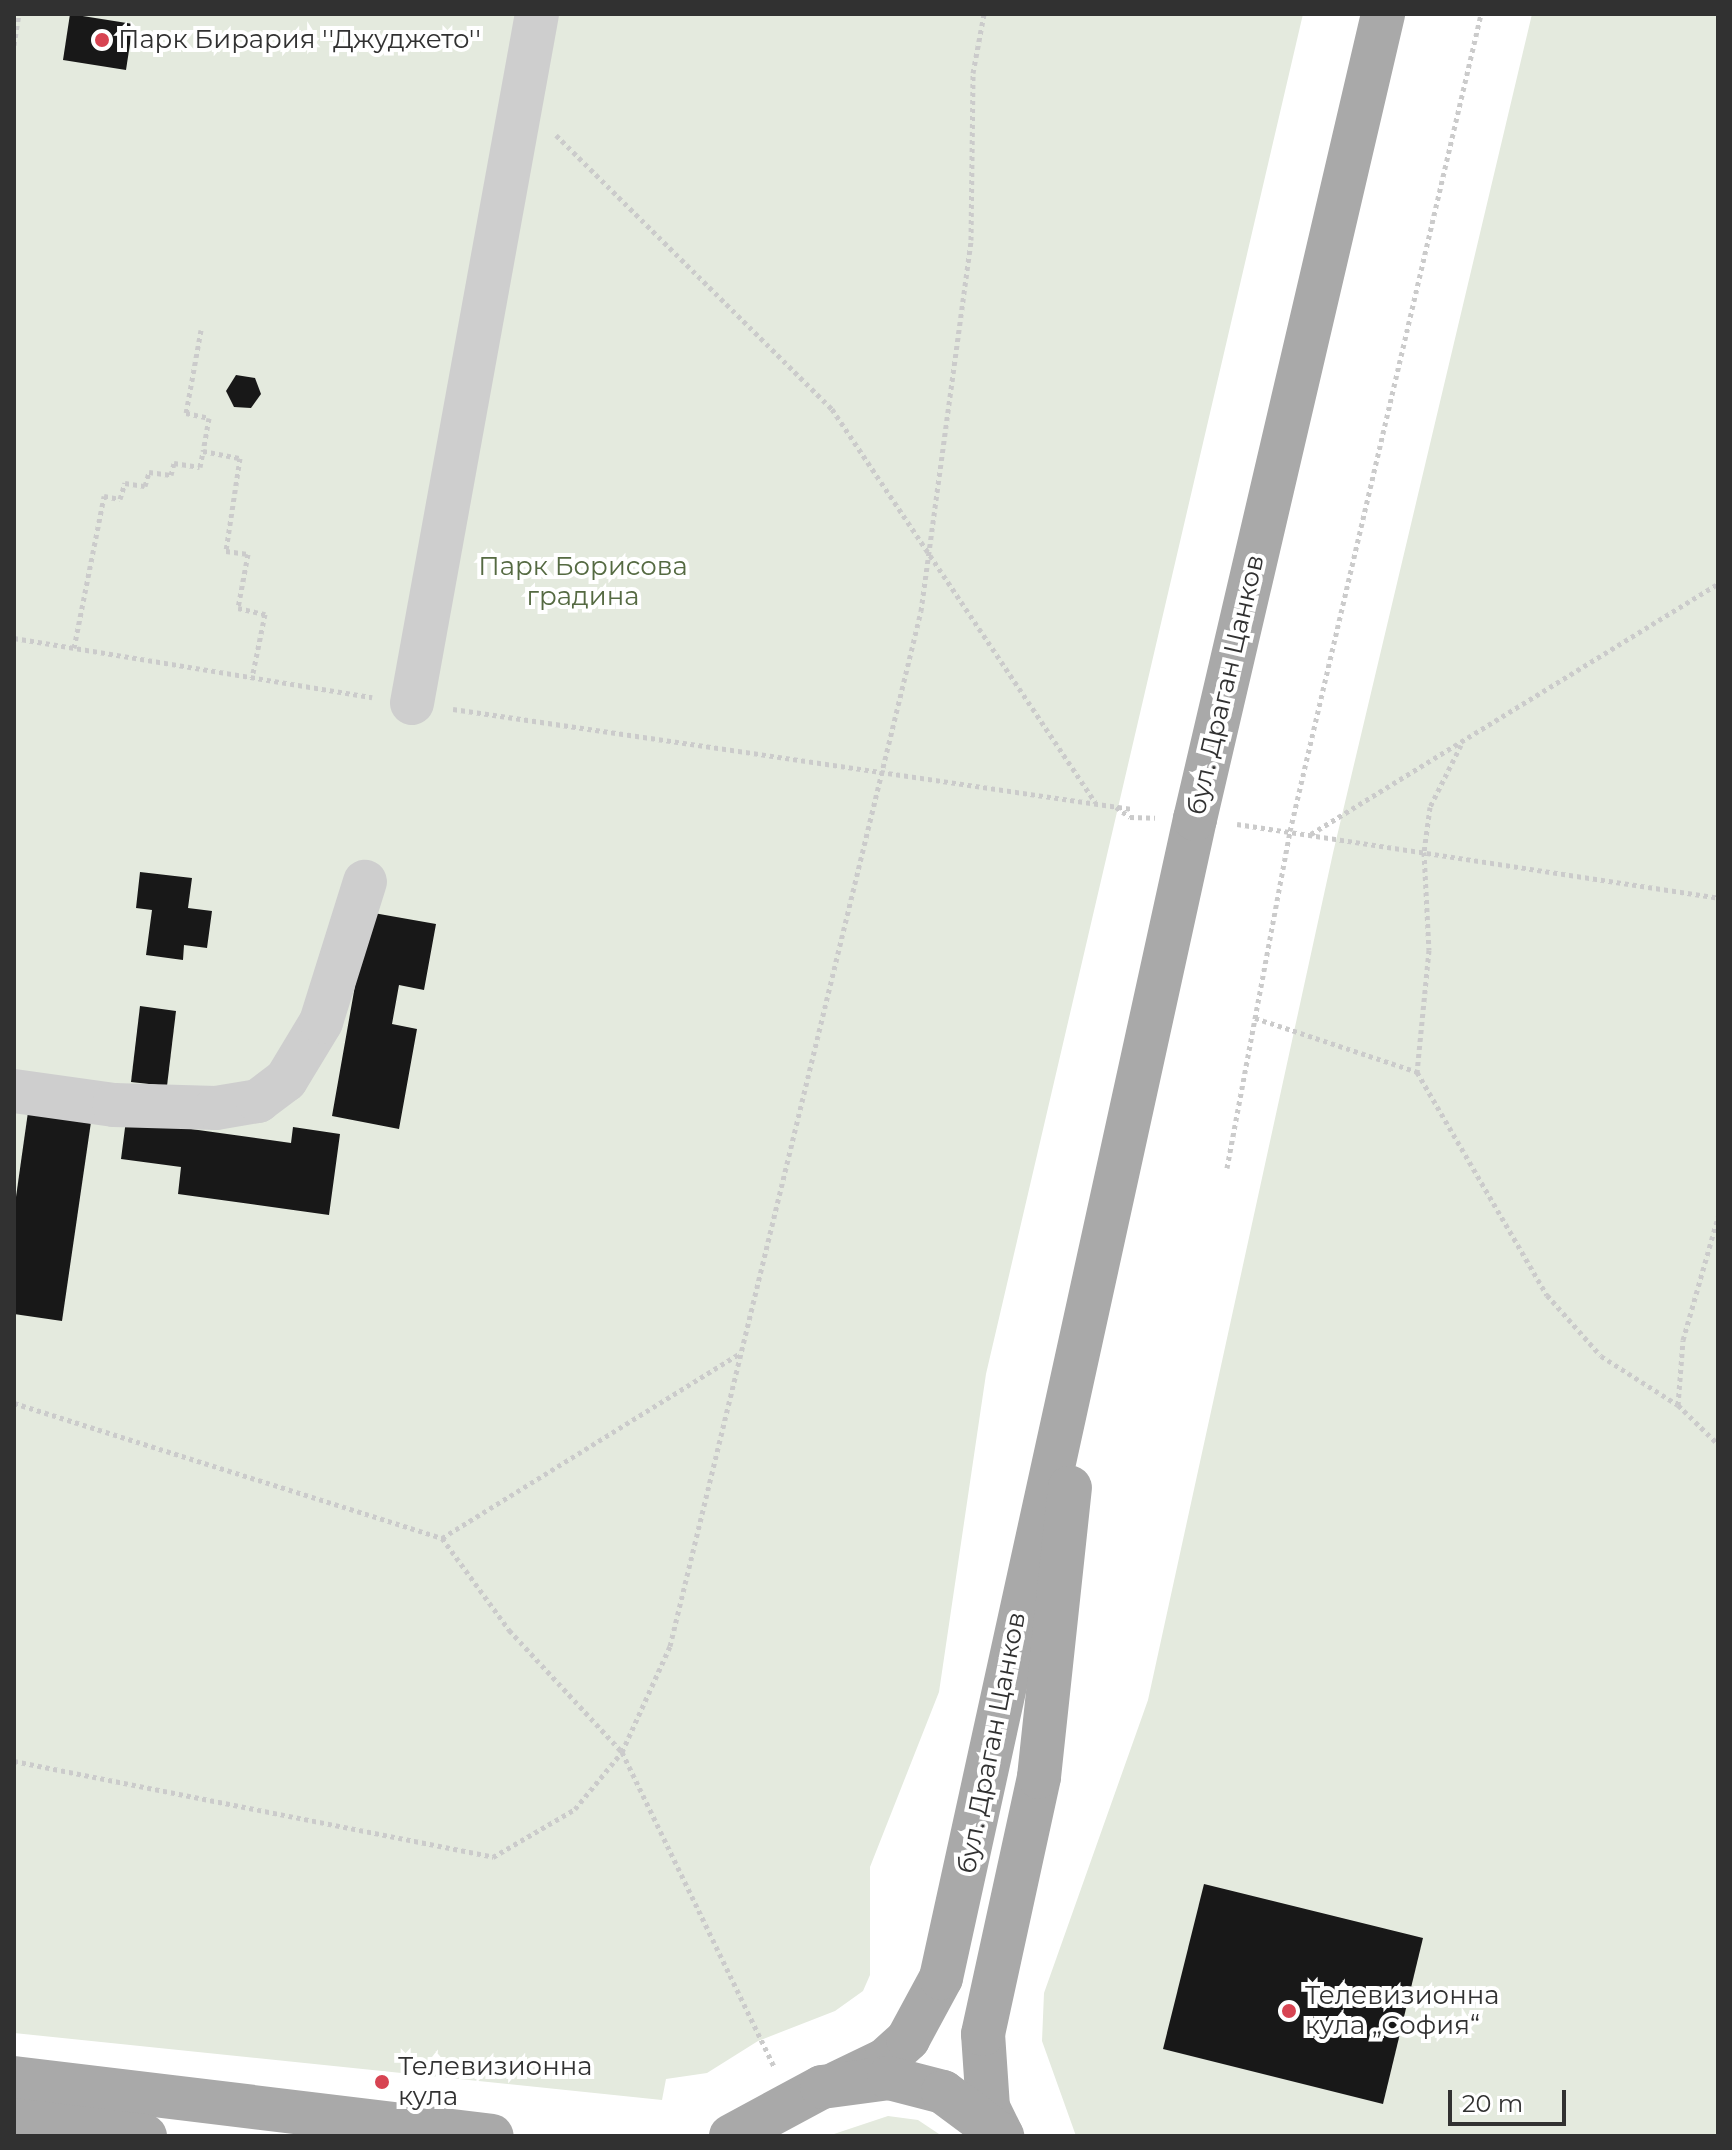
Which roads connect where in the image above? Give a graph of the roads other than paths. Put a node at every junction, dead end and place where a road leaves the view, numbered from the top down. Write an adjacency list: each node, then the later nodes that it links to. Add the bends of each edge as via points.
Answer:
1 (537, 14): 3 (lane)
2 (1383, 14): 6 (main road, бул. Драган Цанков, via 1195,819)
3 (412, 703)
4 (365, 882): 5 (lane, via 321,1022 286,1080 258,1101 216,1108 129,1106)
5 (14, 1091)
6 (1080, 1359): 8 (main road, бул. Драган Цанков, via 941,1978 908,2039); 11 (main road, бул. Драган Цанков, via 1053,1684 983,2034 988,2107)
7 (14, 2078): 13 (main road)
8 (837, 2083): 9 (main road); 11 (main road, via 889,2078 922,2085 958,2100)
9 (782, 2088): 14 (main road); 15 (main road)
10 (14, 2120): 12 (main road)
11 (1002, 2135)
12 (145, 2136)
13 (491, 2136)
14 (731, 2136)
15 (753, 2136)

